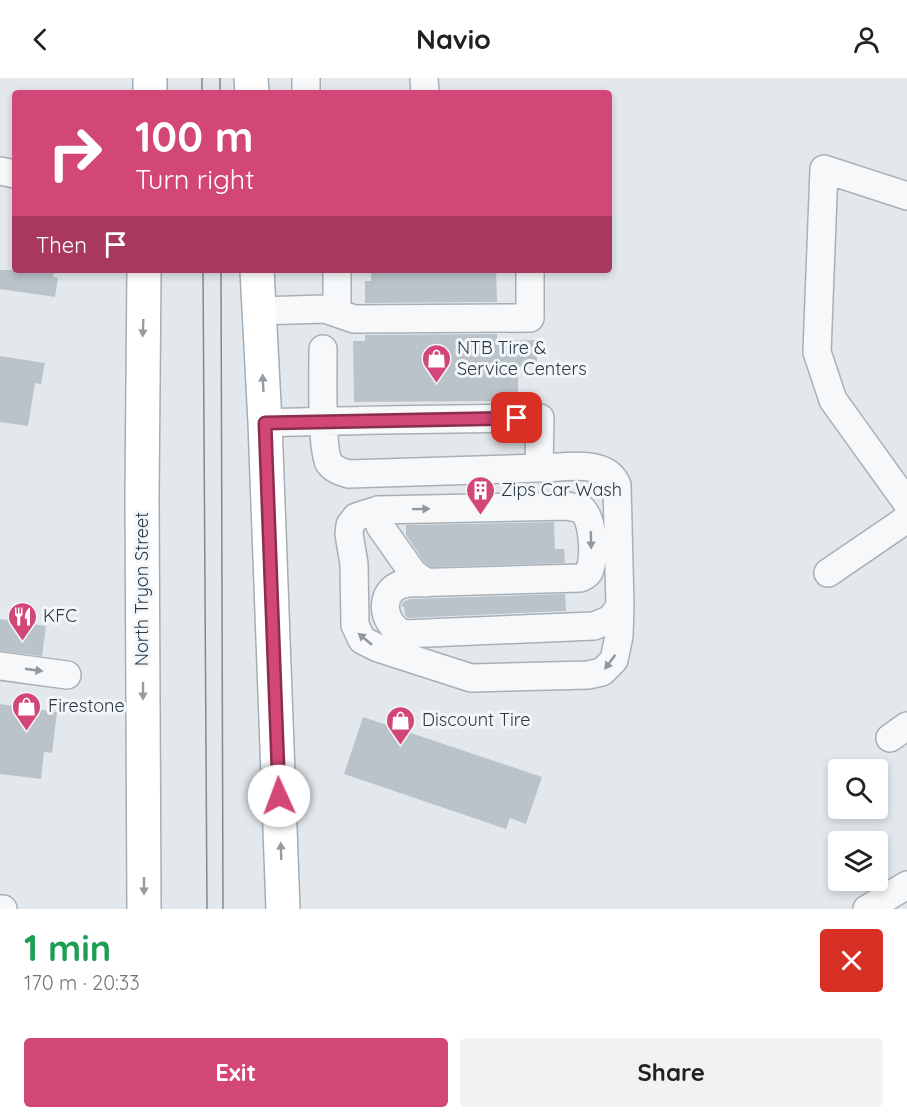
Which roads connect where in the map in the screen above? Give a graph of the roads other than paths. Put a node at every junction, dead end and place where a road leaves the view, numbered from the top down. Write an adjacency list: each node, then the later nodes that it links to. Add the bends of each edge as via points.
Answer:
1 (907, 196): 12 (street, via 824,169 817,352 833,400)
2 (144, 273): 22 (main road, North Tryon Street, one-way to 22)
3 (257, 273): 6 (main road)
4 (337, 273): 7 (street)
5 (530, 273): 7 (street, via 530,318 380,320 348,318)
6 (259, 311): 7 (street); 10 (main road, one-way to 6)
7 (337, 312)
8 (323, 349): 9 (street)
9 (324, 421): 10 (street); 11 (street, via 328,461 350,474); 11 (street, via 540,418)
10 (265, 423): 23 (main road, one-way to 10)
11 (539, 468): 17 (street, via 596,468 615,479)
12 (907, 503)
13 (378, 510): 16 (street, via 380,526 413,573); 16 (street, one-way to 16, via 567,506 582,509 589,519 591,567 580,578); 18 (street, one-way to 13, via 378,648 362,640 355,625 350,525 356,517)
14 (907, 519): 15 (street)
15 (828, 573)
16 (427, 583): 18 (street, via 402,584 392,590 386,602 386,616 392,628 404,634)
17 (620, 606): 18 (street, via 611,619 594,626); 18 (street, one-way to 18, via 614,660 596,673 480,679 463,676)
18 (409, 645)
19 (0, 666): 20 (street, one-way to 20)
20 (67, 675)
21 (907, 885): 24 (street)
22 (144, 909)
23 (283, 909)
24 (867, 909)

